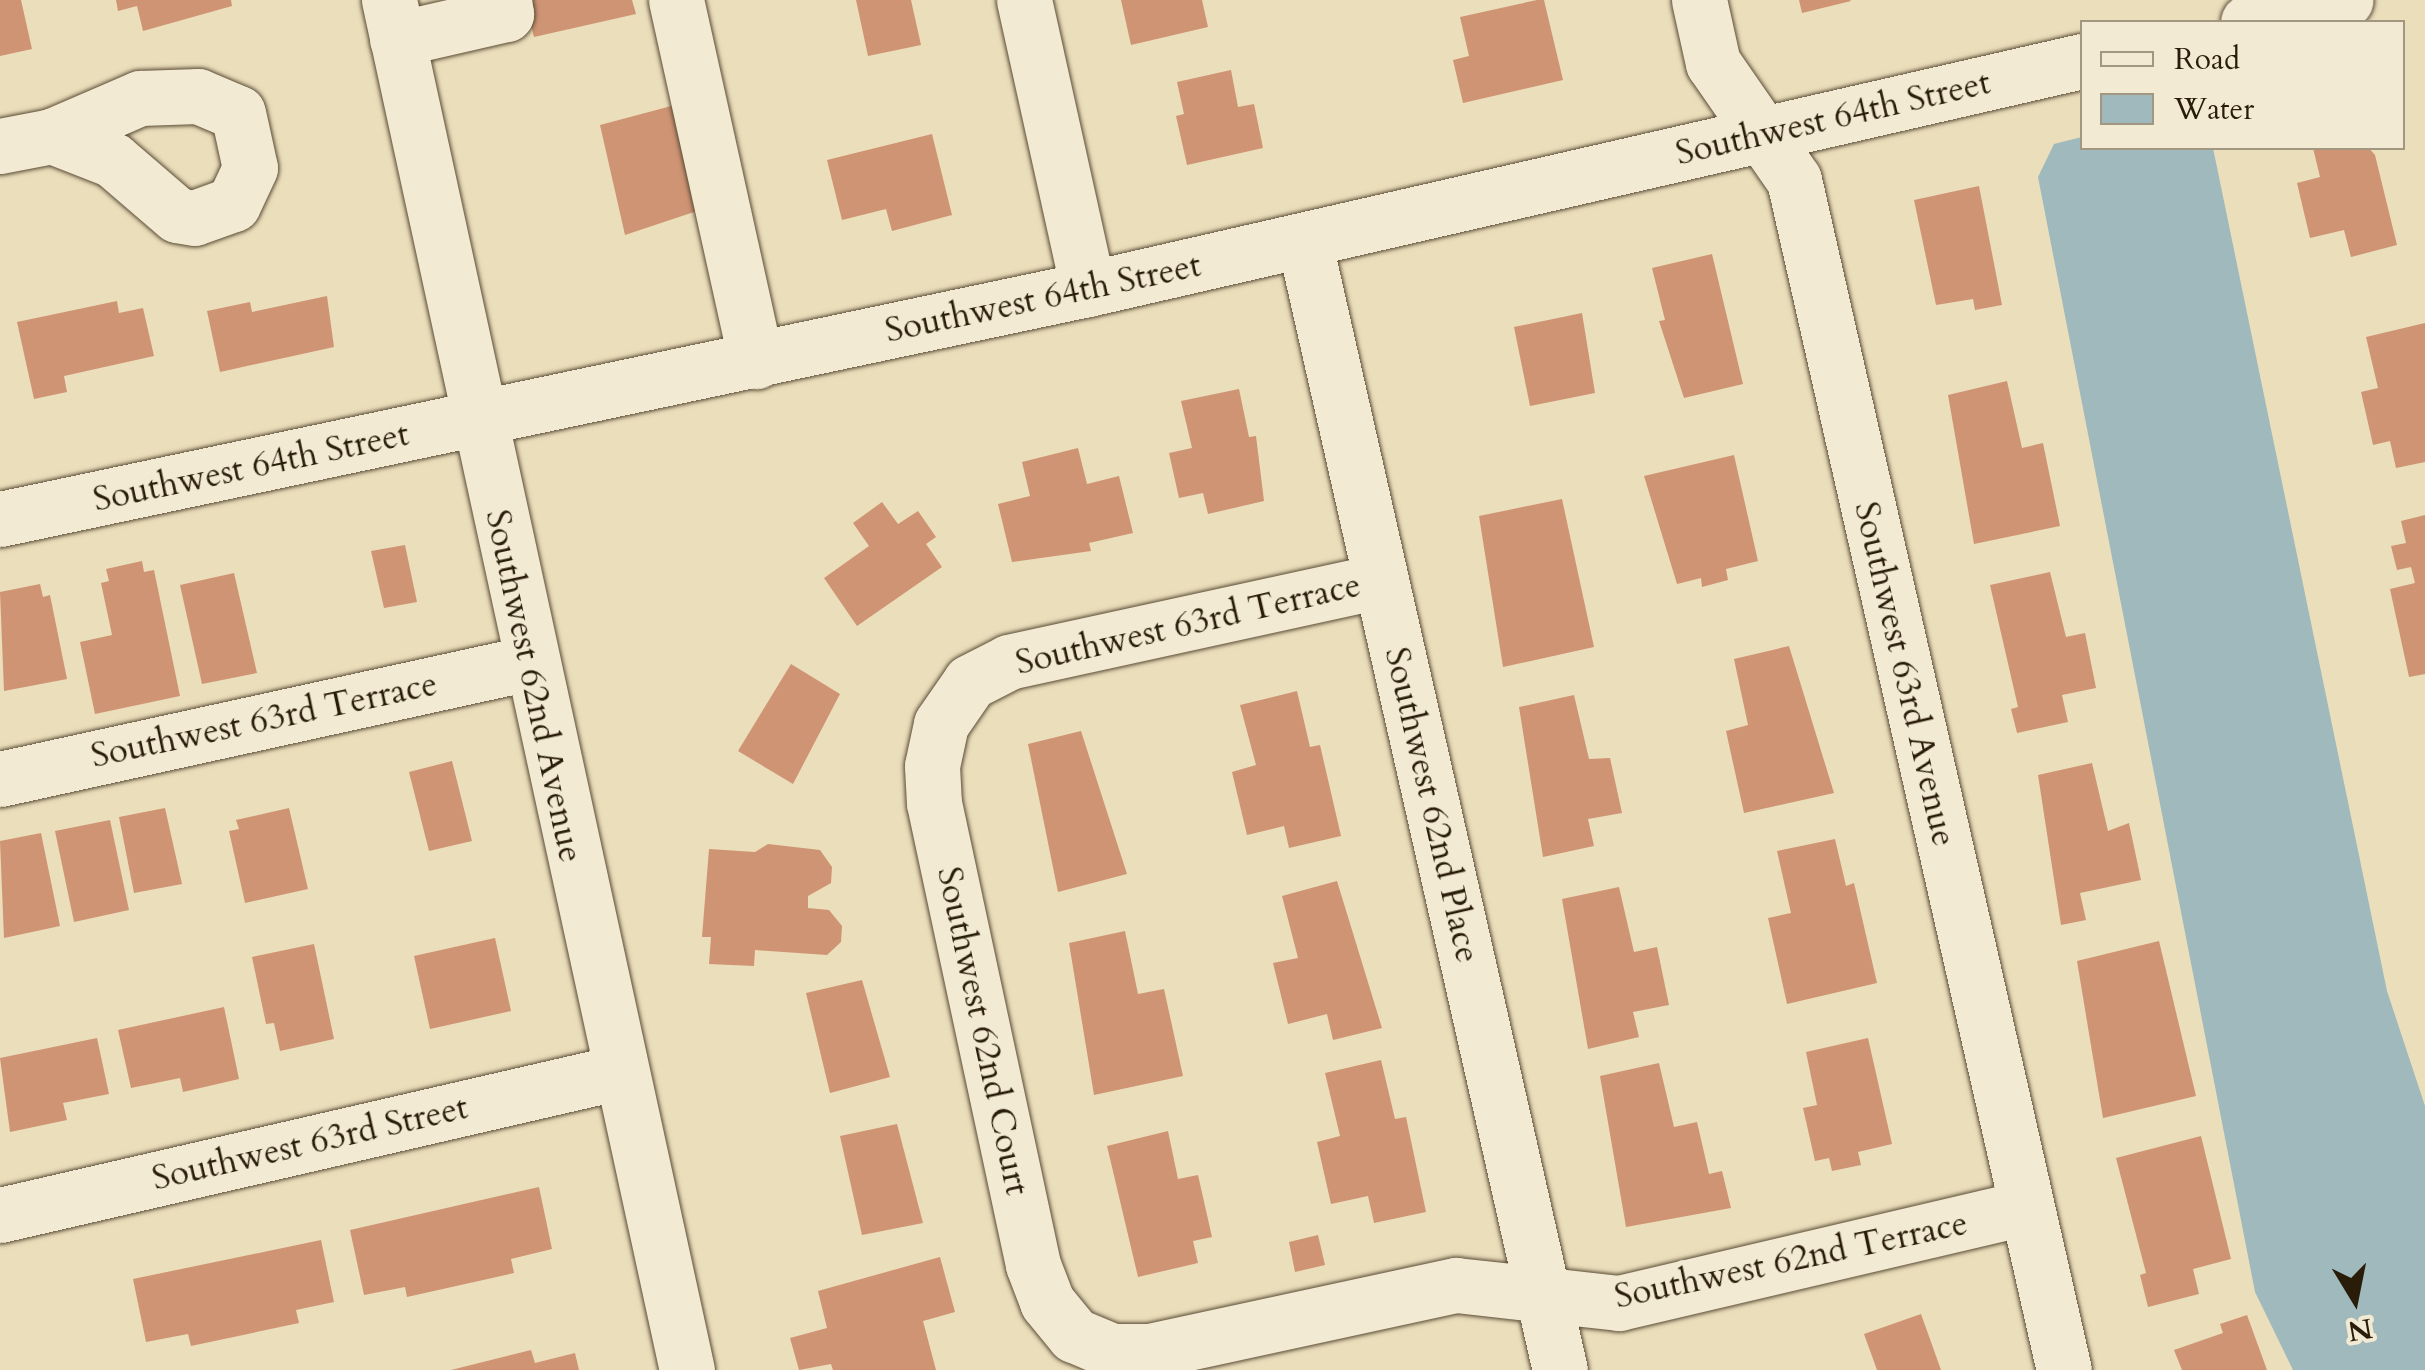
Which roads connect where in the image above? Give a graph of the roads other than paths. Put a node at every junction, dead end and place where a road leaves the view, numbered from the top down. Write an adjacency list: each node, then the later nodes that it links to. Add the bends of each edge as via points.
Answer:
1 (676, 0): 12 (street)
2 (1024, 0): 11 (street)
3 (1699, 0): 9 (street, Southwest 63rd Avenue, via 1713,63)
4 (2346, 0): 7 (street)
5 (505, 7): 6 (street)
6 (393, 20): 13 (street, Southwest 62nd Avenue)
7 (2257, 20)
8 (2080, 61): 9 (street, Southwest 64th Street)
9 (1762, 135): 10 (street, Southwest 64th Street); 20 (street, Southwest 63rd Avenue, via 1794,180)
10 (1304, 240): 11 (street, Southwest 64th Street); 15 (street, Southwest 62nd Place)
11 (1088, 289): 12 (street, Southwest 64th Street)
12 (756, 361): 13 (street, Southwest 64th Street)
13 (476, 420): 14 (street, Southwest 64th Street); 16 (street, Southwest 62nd Avenue)
14 (0, 519)
15 (1380, 581): 17 (street, Southwest 63rd Terrace, via 1033,654 988,670); 22 (street, Southwest 62nd Place)
16 (528, 663): 18 (street, Southwest 63rd Terrace); 19 (street, Southwest 62nd Avenue)
17 (951, 704): 23 (street, Southwest 62nd Court, via 935,745 934,803 1033,1266 1059,1320)
18 (0, 779)
19 (620, 1072): 21 (street, Southwest 63rd Street); 24 (street, Southwest 62nd Avenue)
20 (2025, 1208): 22 (street, Southwest 62nd Terrace, via 1619,1303); 26 (street, Southwest 63rd Avenue)
21 (0, 1215)
22 (1542, 1297): 23 (street, Southwest 62nd Terrace, via 1456,1284 1161,1350 1112,1351); 25 (street, Southwest 62nd Place)
23 (1086, 1342)
24 (686, 1370)
25 (1560, 1370)
26 (2064, 1370)

